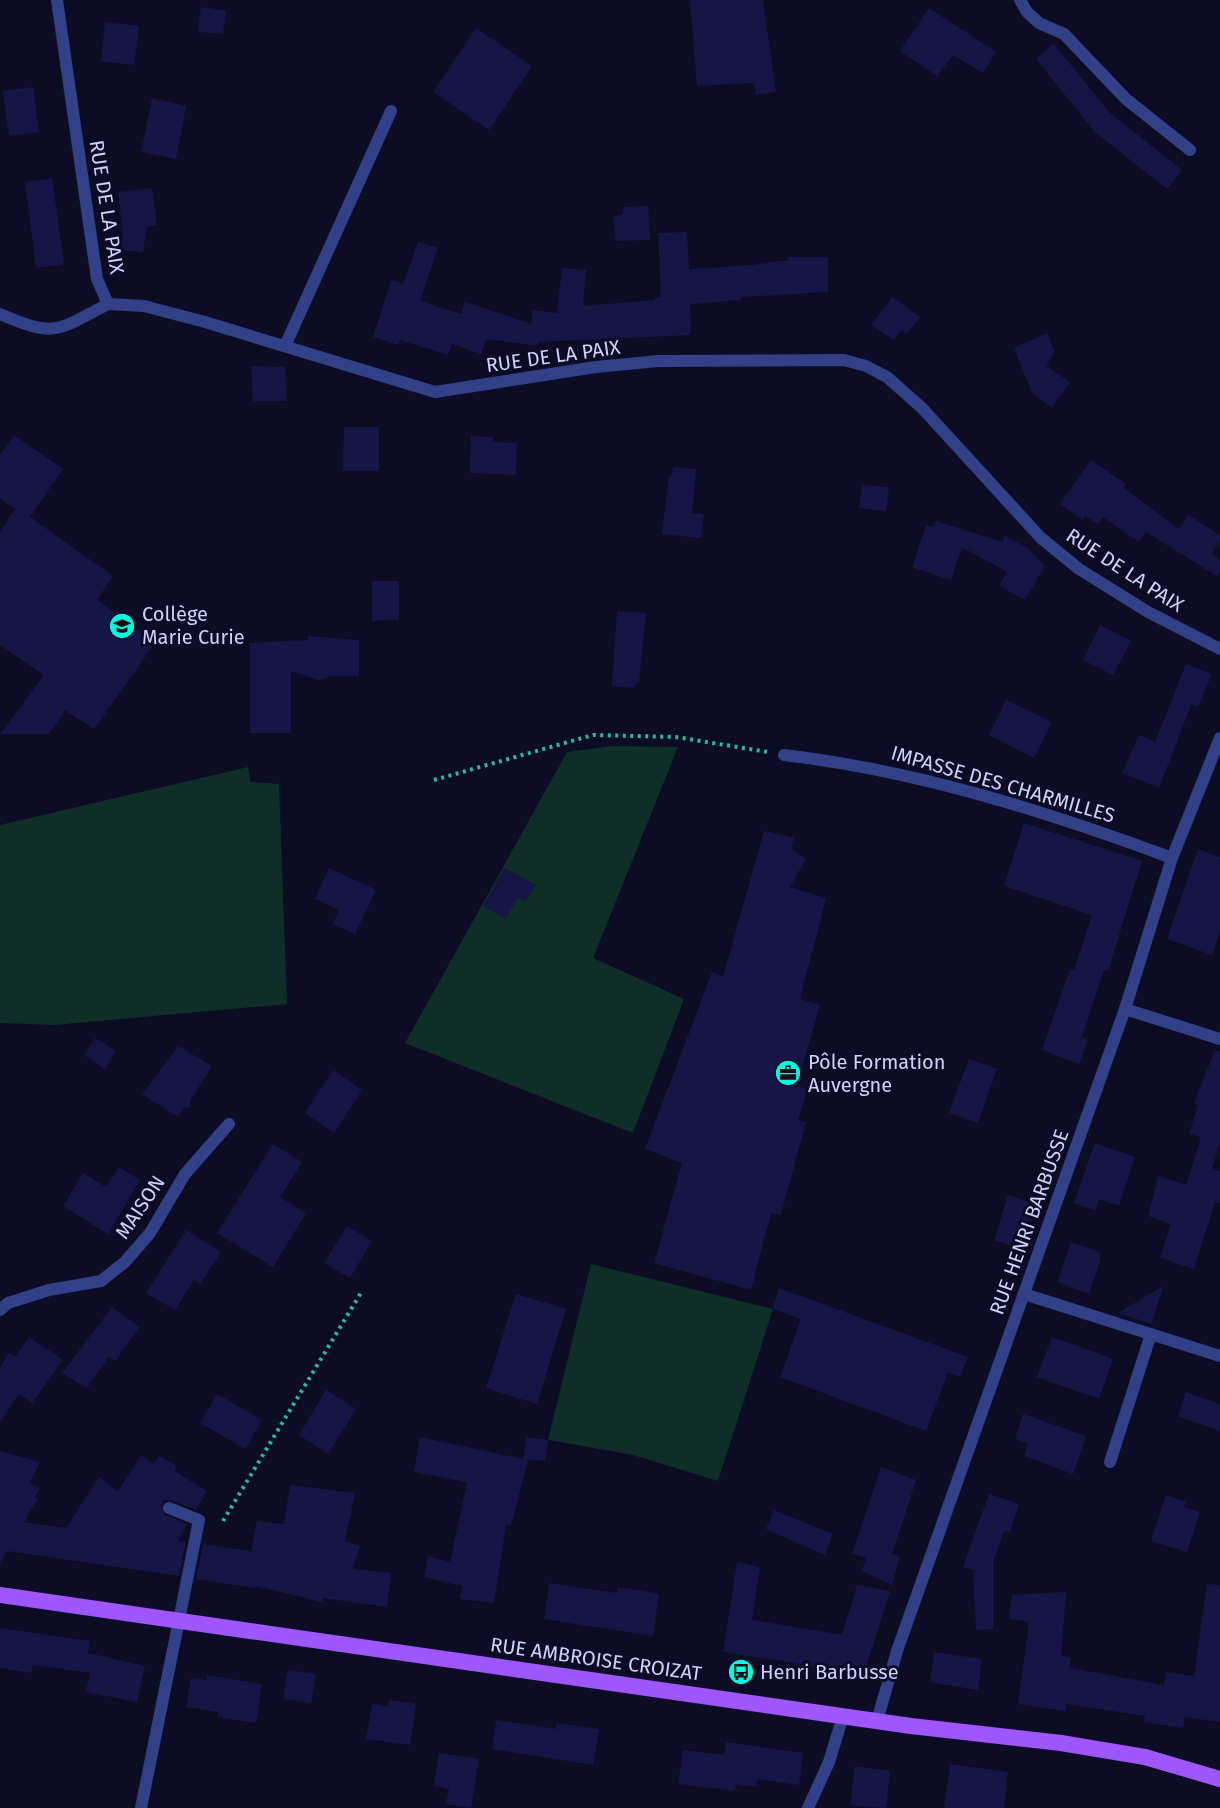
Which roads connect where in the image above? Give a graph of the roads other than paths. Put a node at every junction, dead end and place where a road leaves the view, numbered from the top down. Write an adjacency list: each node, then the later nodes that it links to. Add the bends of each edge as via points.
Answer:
1 (57, 0): 5 (street, RUE DE LA PAIX, via 97,279)
2 (1020, 0): 4 (street, via 1027,12 1064,34 1126,99)
3 (391, 111): 7 (street)
4 (1190, 150)
5 (108, 304): 6 (street, via 55,330 34,328); 7 (street, RUE DE LA PAIX, via 144,306)
6 (0, 314)
7 (285, 346): 8 (street, RUE DE LA PAIX, via 435,392 658,361 844,360 866,366 887,377 922,408 1041,538 1079,569 1148,612)
8 (1220, 649)
9 (1220, 738): 11 (street, RUE HENRI BARBUSSE)
10 (784, 755): 11 (street, IMPASSE DES CHARMILLES, via 922,777 1076,822)
11 (1172, 858): 12 (street, RUE HENRI BARBUSSE)
12 (1125, 1010): 13 (street); 15 (street, RUE HENRI BARBUSSE)
13 (1220, 1040)
14 (229, 1124): 16 (street, MAISON, via 185,1174 150,1233 125,1262 101,1281 49,1290 8,1303)
15 (1024, 1294): 17 (street); 24 (street, RUE HENRI BARBUSSE, via 901,1640)
16 (0, 1310)
17 (1151, 1334): 18 (street); 19 (street)
18 (1220, 1356)
19 (1110, 1462)
20 (169, 1508): 22 (street, via 199,1520)
21 (0, 1595): 22 (main road, RUE AMBROISE CROIZAT)
22 (179, 1620): 23 (main road, RUE AMBROISE CROIZAT); 26 (street)
23 (843, 1716): 24 (main road, RUE AMBROISE CROIZAT); 27 (street, via 830,1762)
24 (877, 1721): 25 (main road, RUE AMBROISE CROIZAT, via 1135,1755)
25 (1220, 1779)
26 (141, 1808)
27 (808, 1808)

